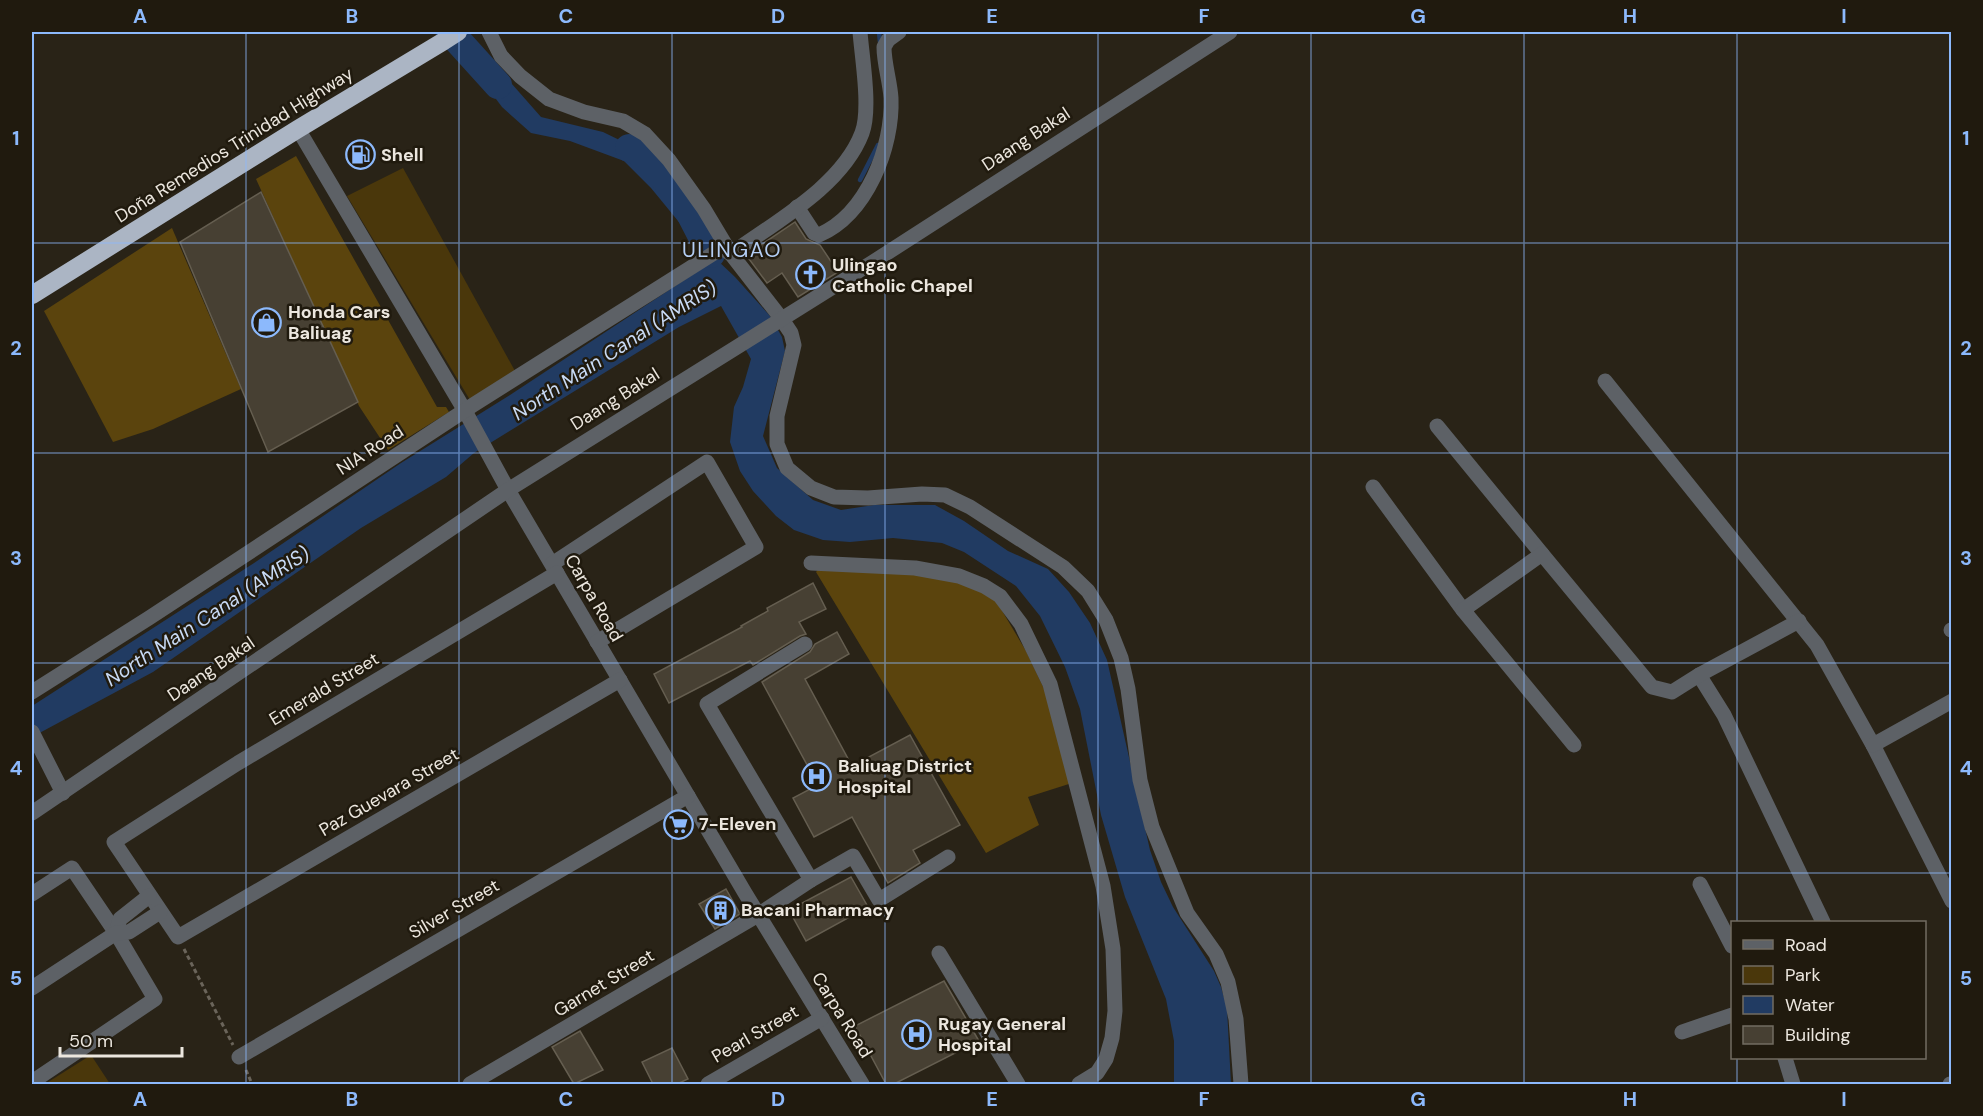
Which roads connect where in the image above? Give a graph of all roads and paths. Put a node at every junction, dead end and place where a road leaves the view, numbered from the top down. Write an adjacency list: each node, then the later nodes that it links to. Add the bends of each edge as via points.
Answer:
1 (489, 32): 8 (street, via 501,57 549,99 623,121 645,135 669,160 704,209)
2 (860, 32): 7 (street, NIA Road, via 866,107 862,132 849,158 818,192)
3 (899, 32): 7 (street, via 885,47 891,123 884,152 868,188 835,226 819,235)
4 (1230, 32): 10 (street, Daang Bakal)
5 (451, 37): 6 (highway, Doña Remedios Trinidad Highway)
6 (297, 129): 9 (highway, Doña Remedios Trinidad Highway); 12 (street, Carpa Road)
7 (797, 207): 8 (street, NIA Road)
8 (727, 251): 10 (street); 12 (street, NIA Road, via 708,257)
9 (32, 295)
10 (776, 321): 15 (street, Daang Bakal); 59 (street, via 791,333 794,345 777,416 777,444 787,468 810,488 834,497 945,495 1064,567 1088,591 1106,620 1126,679 1140,780 1152,827 1188,913 1216,954 1228,982 1236,1019)
11 (1605, 381): 20 (street)
12 (467, 413): 15 (street, Carpa Road); 25 (street, NIA Road)
13 (1437, 426): 16 (street)
14 (1373, 487): 19 (street)
15 (508, 490): 18 (street, Carpa Road); 30 (street, Daang Bakal)
16 (1542, 554): 19 (street); 23 (street, via 1652,687 1672,692)
17 (811, 563): 58 (street, via 915,568 959,576 1000,596 1021,624 1050,684 1103,886 1113,949 1112,1038 1097,1073)
18 (554, 569): 21 (street, Carpa Road); 21 (street, Emerald Street, via 707,462 756,547); 38 (street, Emerald Street, via 114,842)
19 (1463, 610): 28 (street)
20 (1799, 621): 23 (street); 29 (street, via 1817,645)
21 (597, 642): 24 (street, Carpa Road)
22 (804, 644): 34 (street, via 707,704)
23 (1699, 675): 41 (street, via 1724,715)
24 (620, 680): 31 (street, Carpa Road); 43 (street, Paz Guevara Street)
25 (32, 692)
26 (1952, 701): 29 (street)
27 (32, 732): 30 (street)
28 (1574, 745)
29 (1873, 745): 36 (street)
30 (63, 793): 32 (street, Daang Bakal)
31 (688, 796): 40 (street, Carpa Road); 50 (street, Silver Street)
32 (32, 813)
33 (948, 857): 34 (street, Garnet Street, via 879,900 853,856)
34 (811, 879): 40 (street, Garnet Street)
35 (1700, 884): 44 (street)
36 (1950, 893)
37 (32, 894): 42 (street, via 72,868)
38 (149, 896): 39 (street); 42 (street, via 120,919)
39 (160, 912): 42 (street, via 129,932); 43 (street)
40 (758, 915): 48 (street, Carpa Road); 54 (street, Garnet Street)
41 (1823, 921)
42 (116, 933): 46 (street); 52 (street, via 155,999)
43 (178, 937): 50 (path)
44 (1731, 944)
45 (939, 954): 57 (street)
46 (32, 988)
47 (1731, 1015): 49 (street)
48 (822, 1018): 55 (street, Pearl Street); 56 (street, Carpa Road)
49 (1683, 1032)
50 (239, 1057): 53 (path)
51 (1785, 1059): 60 (street)
52 (32, 1082)
53 (252, 1084)
54 (470, 1084)
55 (708, 1084)
56 (862, 1084)
57 (1018, 1084)
58 (1078, 1084)
59 (1241, 1084)
60 (1793, 1084)

